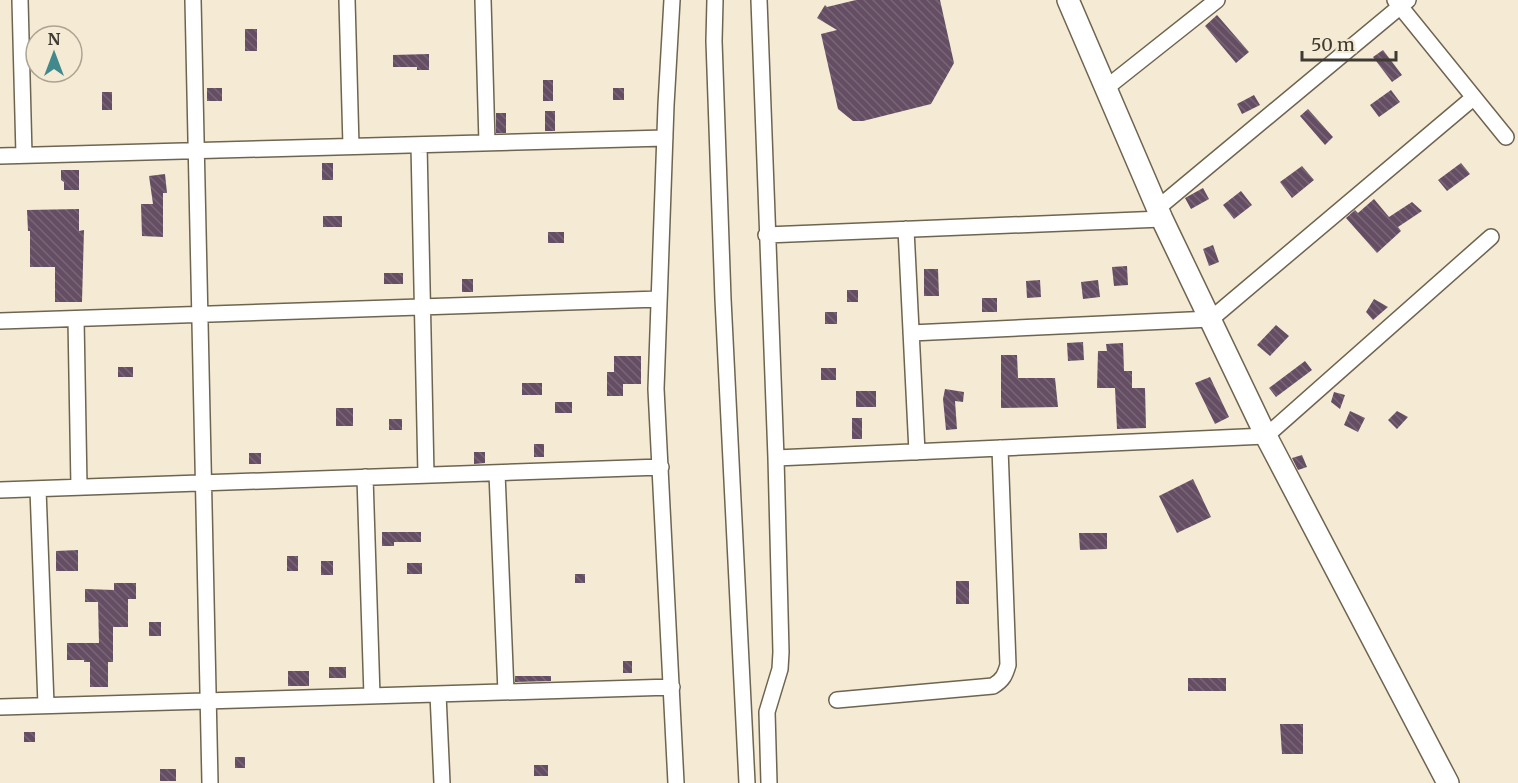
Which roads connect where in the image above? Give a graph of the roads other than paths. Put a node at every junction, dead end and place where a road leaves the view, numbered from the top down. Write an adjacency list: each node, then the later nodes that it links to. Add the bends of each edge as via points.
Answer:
1 (20, 0): 19 (street)
2 (193, 0): 18 (street)
3 (347, 0): 17 (street)
4 (483, 0): 15 (street)
5 (672, 0): 14 (street)
6 (715, 0): 55 (street, via 723,299)
7 (759, 0): 23 (street)
8 (1068, 0): 11 (street)
9 (1217, 0): 11 (street)
10 (1401, 2): 12 (street); 21 (street)
11 (1106, 88): 21 (street)
12 (1473, 98): 13 (street); 29 (street)
13 (1506, 137)
14 (665, 138): 15 (street); 25 (street)
15 (488, 143): 16 (street)
16 (419, 145): 17 (street); 26 (street)
17 (351, 146): 18 (street)
18 (196, 150): 19 (street); 27 (street)
19 (24, 155): 20 (street)
20 (0, 156)
21 (1161, 213): 22 (street); 29 (street)
22 (906, 229): 23 (street); 31 (street)
23 (766, 235): 35 (street)
24 (1491, 237): 32 (street)
25 (659, 299): 26 (street); 36 (street, via 656,389)
26 (423, 307): 27 (street); 38 (street)
27 (200, 314): 28 (street); 40 (street)
28 (76, 319): 30 (street); 41 (street)
29 (1211, 319): 31 (street); 32 (street)
30 (0, 321)
31 (911, 333): 34 (street)
32 (1266, 436): 33 (street); 57 (street)
33 (1000, 448): 34 (street); 49 (street, via 1006,674 993,686)
34 (917, 452): 35 (street)
35 (776, 458): 56 (street, via 781,652 767,712)
36 (661, 467): 37 (street); 44 (street)
37 (497, 473): 38 (street); 45 (street)
38 (426, 475): 39 (street)
39 (365, 477): 40 (street); 47 (street)
40 (203, 483): 41 (street); 48 (street)
41 (79, 487): 42 (street)
42 (38, 489): 43 (street); 50 (street)
43 (0, 490)
44 (672, 687): 45 (street); 54 (street)
45 (506, 692): 46 (street)
46 (438, 694): 47 (street); 53 (street)
47 (372, 696): 48 (street)
48 (208, 700): 50 (street); 52 (street)
49 (837, 700)
50 (46, 705): 51 (street)
51 (0, 707)
52 (210, 783)
53 (442, 783)
54 (676, 783)
55 (747, 783)
56 (769, 783)
57 (1448, 783)

